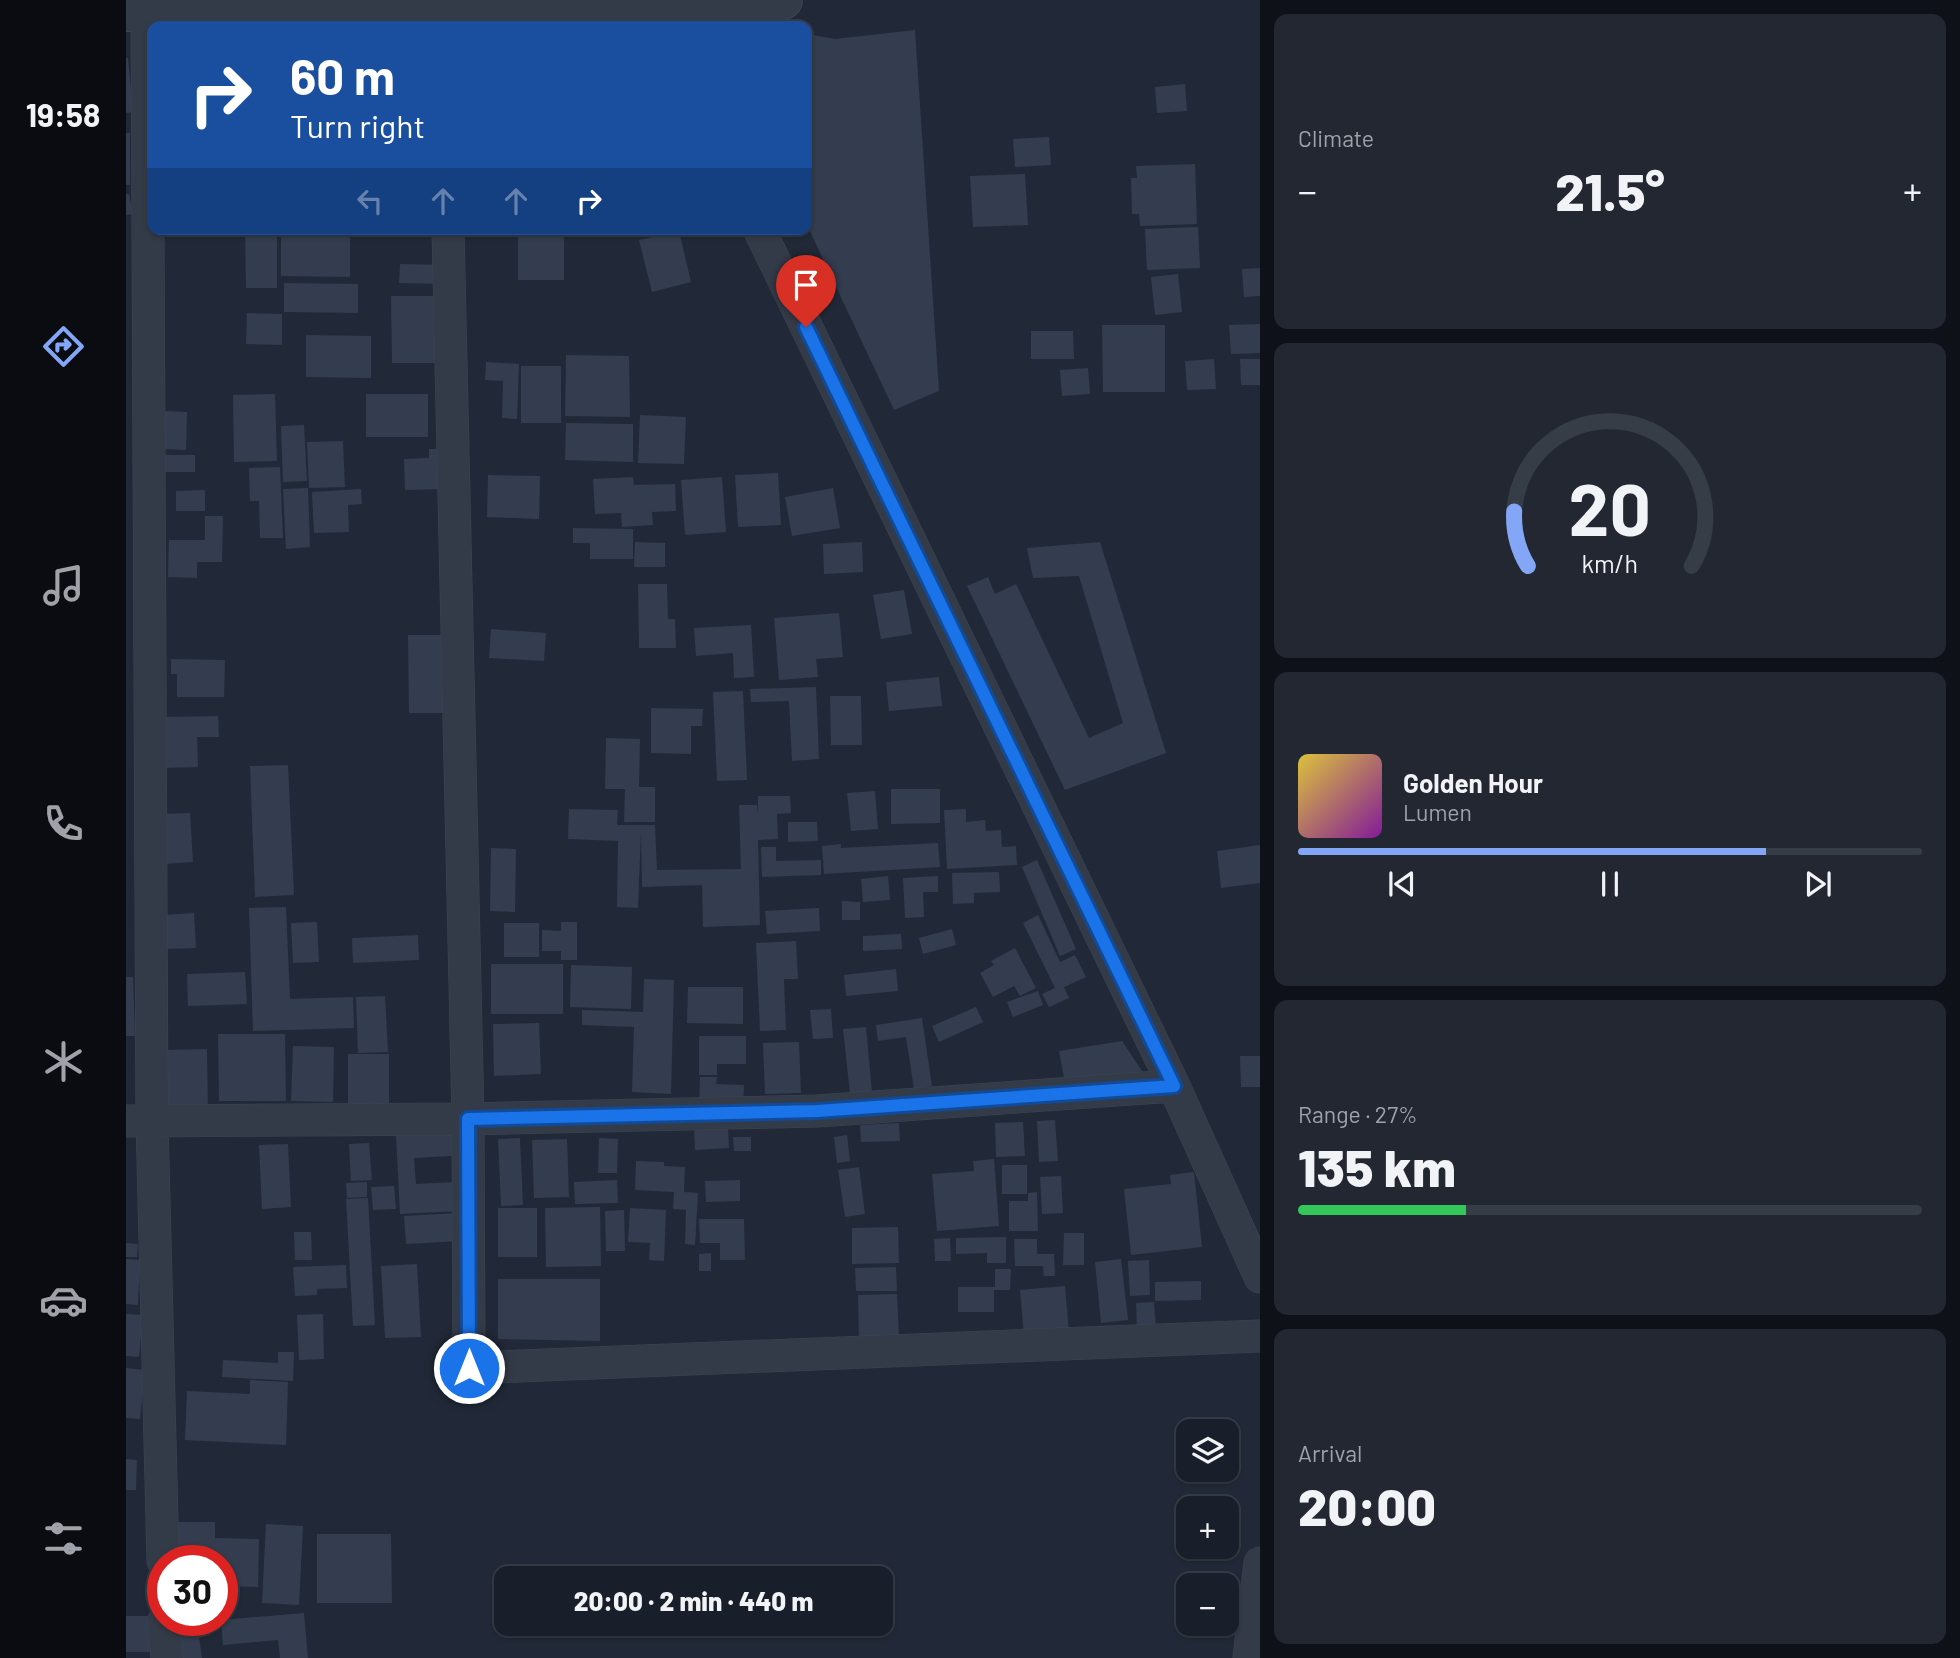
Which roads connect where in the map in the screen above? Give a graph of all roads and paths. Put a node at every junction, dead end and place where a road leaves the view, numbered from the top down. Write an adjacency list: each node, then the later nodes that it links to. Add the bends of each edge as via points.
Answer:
1 (783, 0): 3 (street)
2 (136, 11): 4 (street); 9 (street)
3 (655, 15): 4 (street)
4 (444, 18)
5 (449, 235): 8 (street)
6 (762, 235): 7 (street)
7 (1174, 1086): 8 (street, via 817,1111); 10 (street)
8 (468, 1119): 9 (street); 11 (street, via 469,1368)
9 (139, 1121): 12 (street)
10 (1260, 1277)
11 (1260, 1335)
12 (162, 1545)
13 (1260, 1563): 16 (street)
14 (165, 1636): 15 (street)
15 (167, 1658)
16 (1249, 1658)

